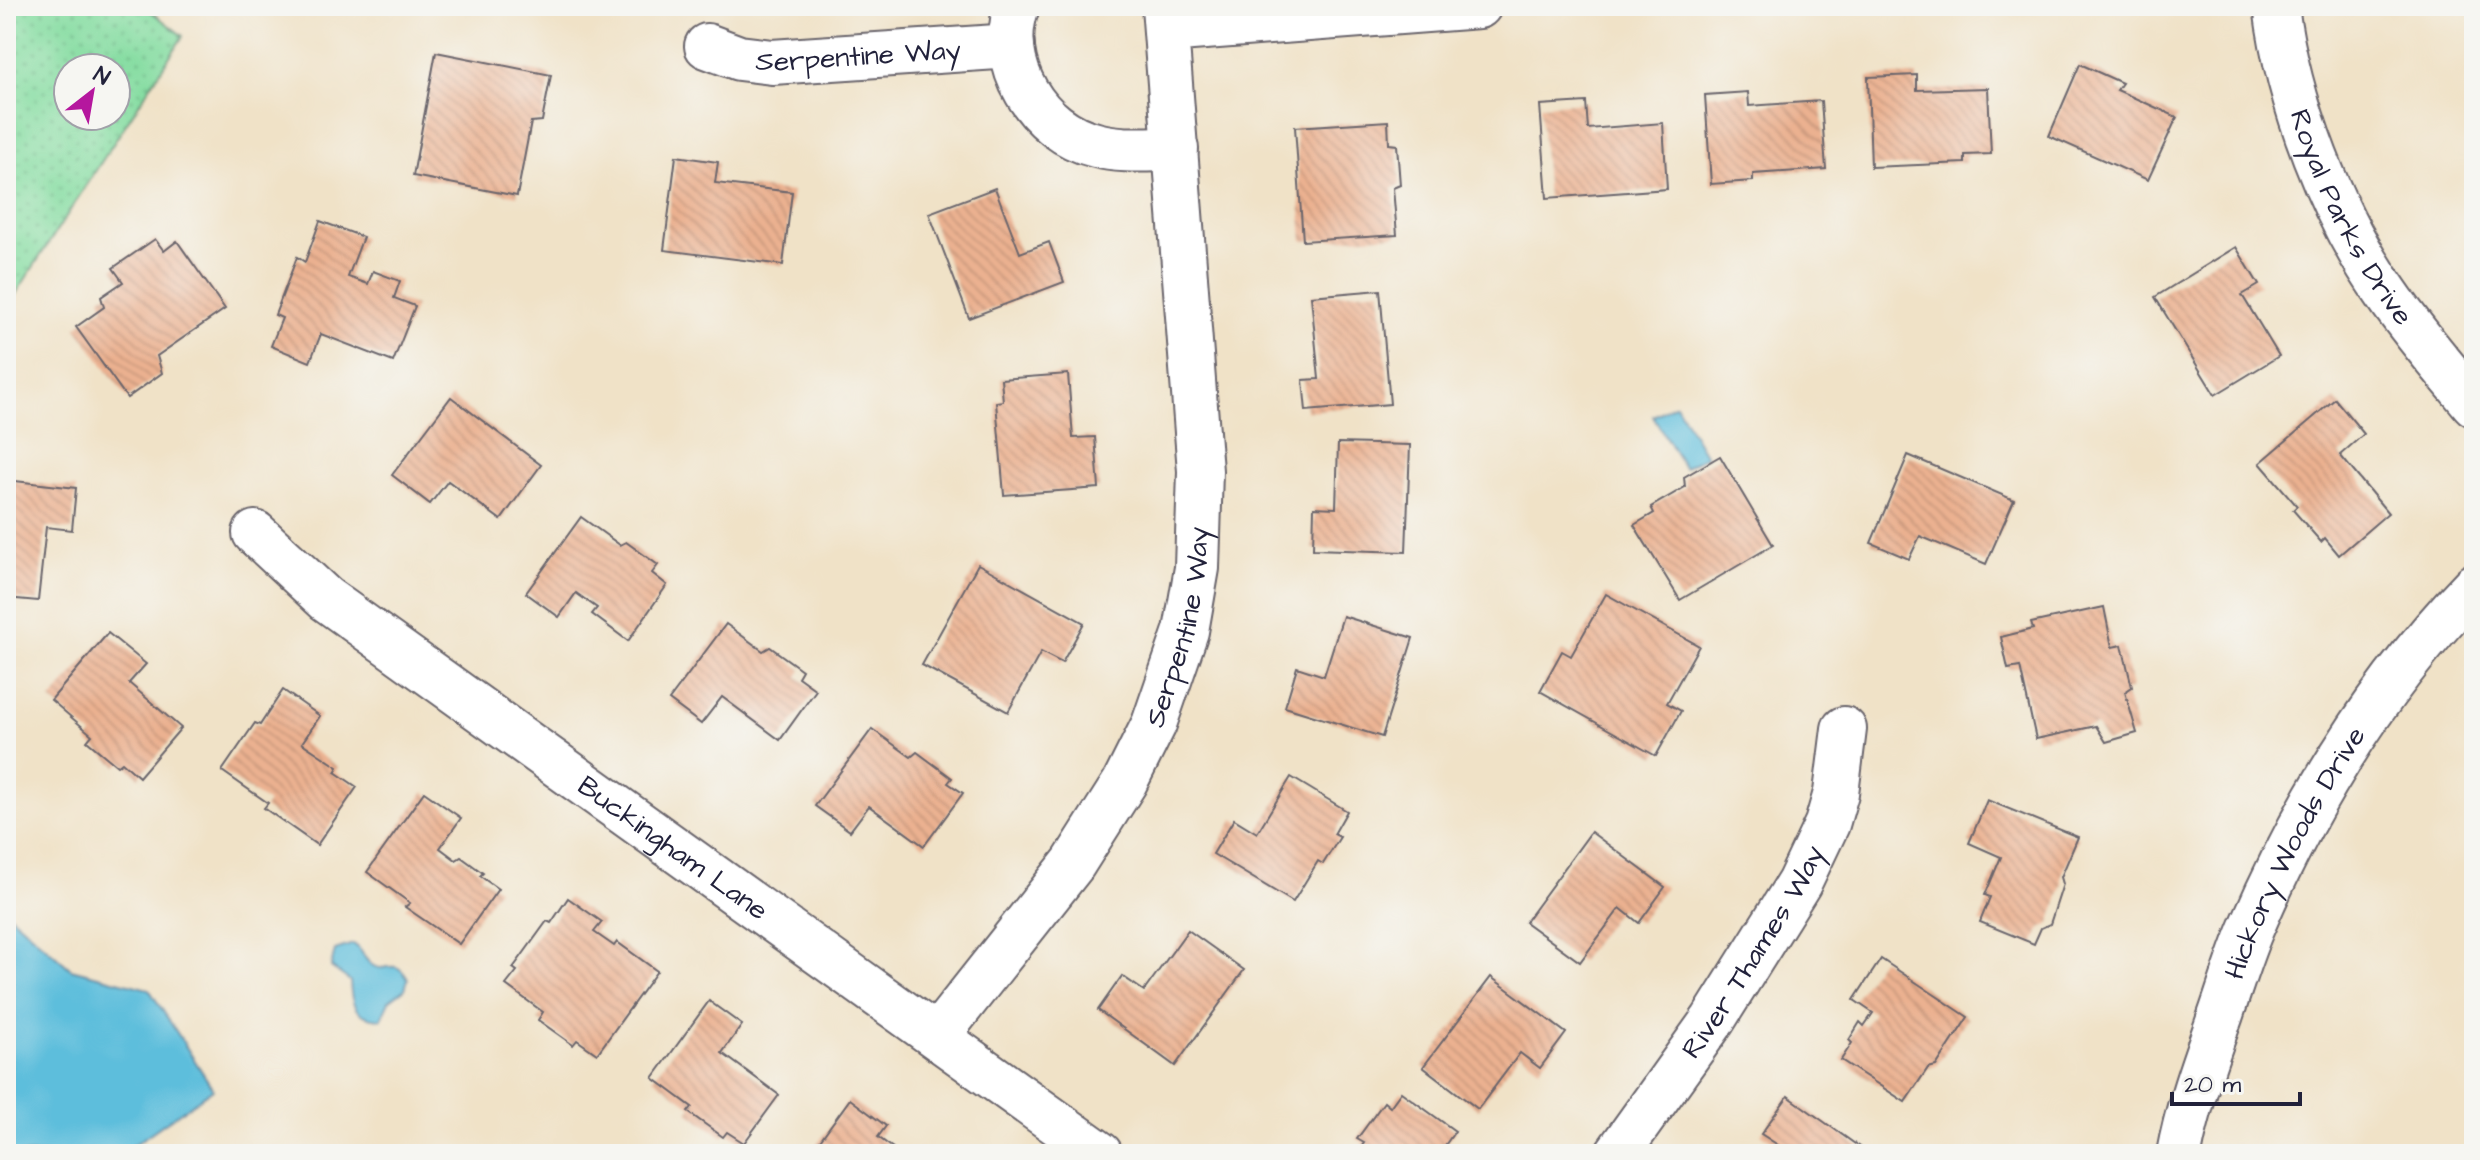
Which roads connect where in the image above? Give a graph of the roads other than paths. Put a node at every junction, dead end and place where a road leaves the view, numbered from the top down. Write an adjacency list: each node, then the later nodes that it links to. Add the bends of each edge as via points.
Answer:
1 (1479, 6): 3 (street)
2 (2276, 6): 7 (street, Royal Parks Drive, via 2303,120 2353,239 2386,294)
3 (1165, 18): 6 (street, Serpentine Way)
4 (1014, 26): 5 (street, Serpentine Way, via 772,62 739,58); 6 (street, Serpentine Way, via 1020,83 1038,111 1064,132 1095,145)
5 (707, 46)
6 (1176, 149): 11 (street, Serpentine Way, via 1200,471 1197,568 1186,631 1154,724 1125,782 1073,864)
7 (2474, 404)
8 (255, 533): 11 (street, Buckingham Lane, via 326,599)
9 (2474, 586): 14 (street, Hickory Woods Drive, via 2370,711 2306,814 2251,929 2188,1109)
10 (1844, 729): 13 (street, River Thames Way, via 1830,814 1799,883 1713,1020)
11 (937, 1036): 12 (street, Buckingham Lane)
12 (1100, 1154)
13 (1617, 1154)
14 (2179, 1154)

